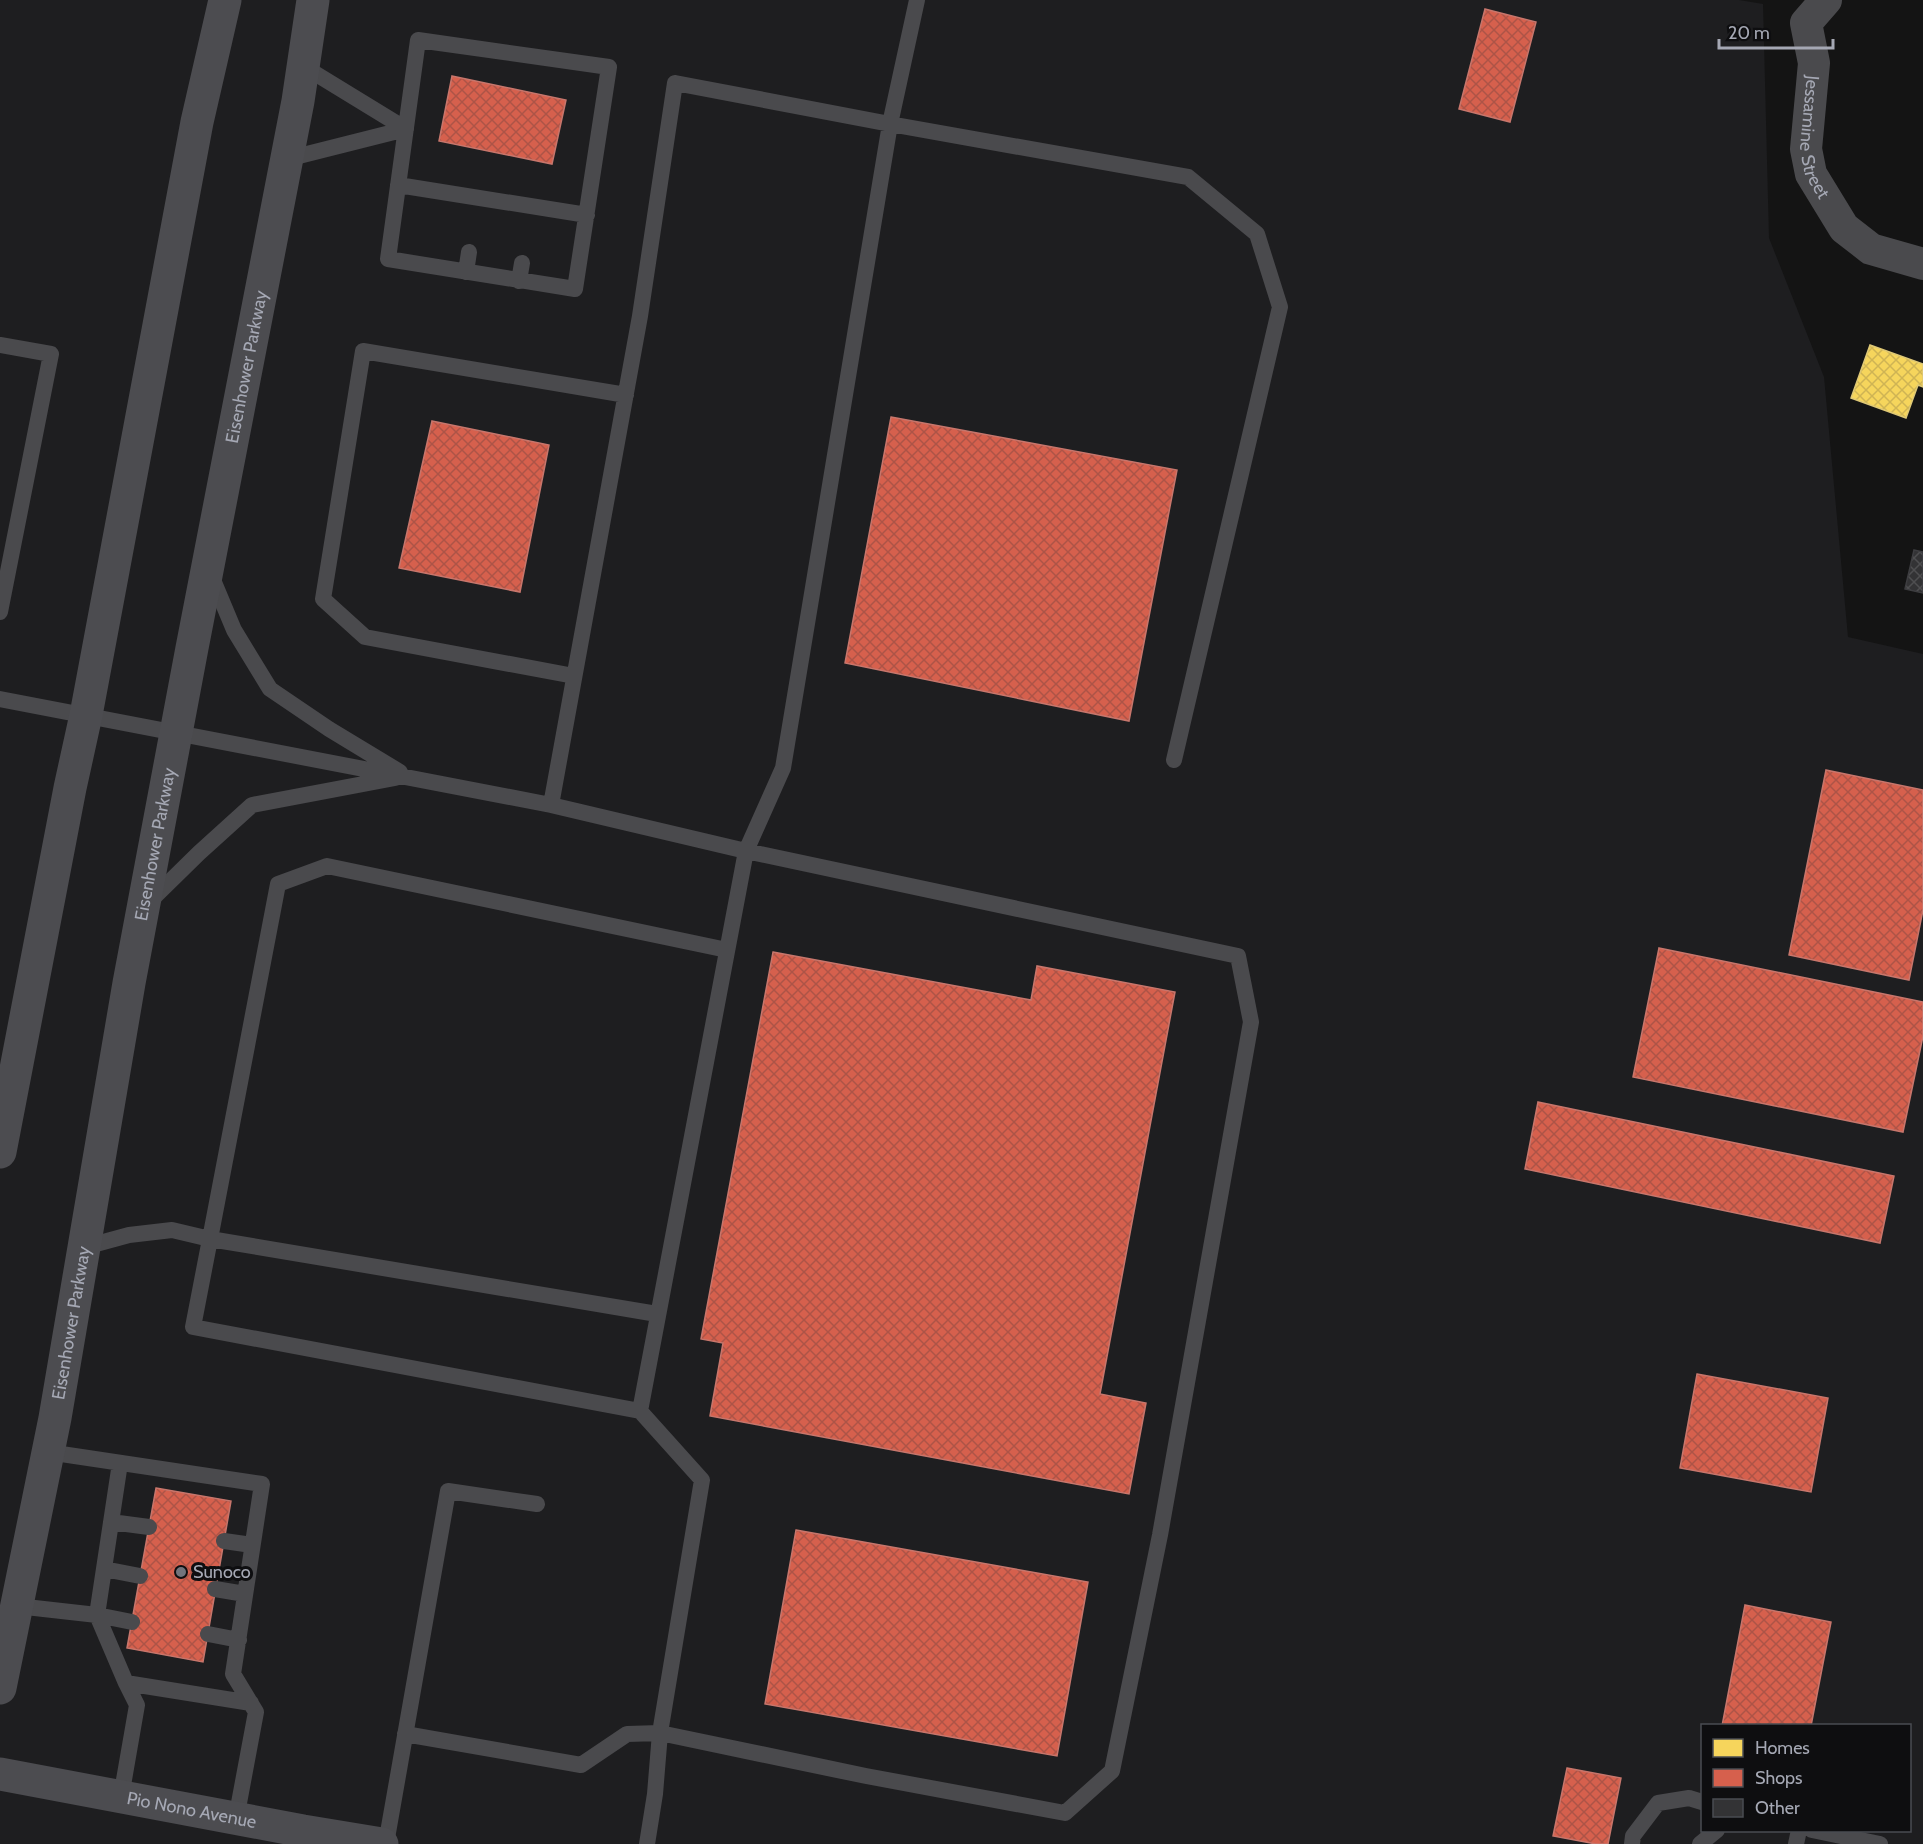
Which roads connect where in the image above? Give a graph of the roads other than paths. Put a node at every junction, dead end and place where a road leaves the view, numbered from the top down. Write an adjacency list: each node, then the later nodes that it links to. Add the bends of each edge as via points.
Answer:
1 (225, 0): 22 (main road, via 197,122)
2 (313, 0): 5 (main road, Eisenhower Parkway)
3 (917, 0): 6 (lane)
4 (1809, 8): 13 (street, Jessamine Street, via 1814,63 1806,149 1811,174 1844,228 1871,249)
5 (303, 66): 7 (lane); 8 (main road, Eisenhower Parkway)
6 (890, 124): 17 (lane, via 675,82); 24 (lane, via 1188,177 1257,234 1280,307); 27 (lane, via 783,768)
7 (406, 129): 8 (lane); 9 (lane); 10 (lane, via 418,40 609,67)
8 (287, 159): 18 (main road, Eisenhower Parkway)
9 (398, 185): 10 (lane, via 530,215); 14 (lane, via 388,259)
10 (587, 215): 15 (lane, via 575,289)
11 (469, 252): 14 (lane)
12 (522, 263): 15 (lane)
13 (1923, 264)
14 (466, 272): 15 (lane)
15 (519, 281)
16 (0, 345): 19 (lane, via 51,354)
17 (626, 395): 20 (lane); 20 (lane, via 363,351 323,599 365,637)
18 (207, 567): 23 (main road, Eisenhower Parkway); 25 (lane, via 234,630 270,689)
19 (0, 612)
20 (574, 676): 26 (lane)
21 (0, 699): 22 (lane)
22 (86, 715): 23 (lane); 30 (main road)
23 (176, 732): 25 (lane); 28 (main road, Eisenhower Parkway)
24 (1174, 760)
25 (407, 777): 26 (lane); 28 (lane, via 252,805)
26 (551, 805): 27 (lane)
27 (746, 851): 29 (lane); 54 (lane, via 1238,956 1251,1022 1161,1535 1112,1771 1065,1813)
28 (143, 909): 32 (main road, Eisenhower Parkway)
29 (727, 950): 31 (lane, via 327,866 278,884); 33 (lane)
30 (0, 1152)
31 (210, 1239): 32 (lane, via 172,1230); 33 (lane); 34 (lane, via 193,1327)
32 (85, 1246): 35 (main road, Eisenhower Parkway)
33 (657, 1314): 34 (lane)
34 (640, 1411): 54 (lane, via 702,1480)
35 (48, 1452): 36 (lane); 46 (main road, Eisenhower Parkway)
36 (120, 1463): 38 (lane); 41 (lane, via 262,1484)
37 (537, 1504): 55 (lane, via 448,1491)
38 (111, 1522): 39 (lane); 42 (lane)
39 (149, 1527)
40 (224, 1540): 41 (lane)
41 (252, 1545): 45 (lane)
42 (104, 1569): 43 (lane); 47 (lane)
43 (140, 1576)
44 (215, 1589): 45 (lane)
45 (245, 1594): 50 (lane)
46 (17, 1606): 47 (lane); 52 (main road, Eisenhower Parkway)
47 (97, 1616): 48 (lane); 51 (lane)
48 (132, 1622)
49 (208, 1634): 50 (lane)
50 (239, 1640): 53 (lane, via 233,1674)
51 (126, 1683): 53 (lane); 57 (lane, via 138,1705)
52 (0, 1688)
53 (251, 1703): 59 (lane, via 256,1712)
54 (660, 1733): 55 (lane, via 627,1734 581,1765); 63 (lane)
55 (405, 1734): 62 (lane)
56 (0, 1774): 57 (main road, Pio Nono Avenue)
57 (121, 1797): 59 (main road, Pio Nono Avenue)
58 (1701, 1802): 64 (lane, via 1689,1798 1658,1803 1633,1836)
59 (236, 1819): 62 (main road, Pio Nono Avenue)
60 (1715, 1832): 65 (lane)
61 (1822, 1832): 66 (lane)
62 (384, 1844)
63 (647, 1844)
64 (1632, 1844)
65 (1700, 1844)
66 (1880, 1844)

